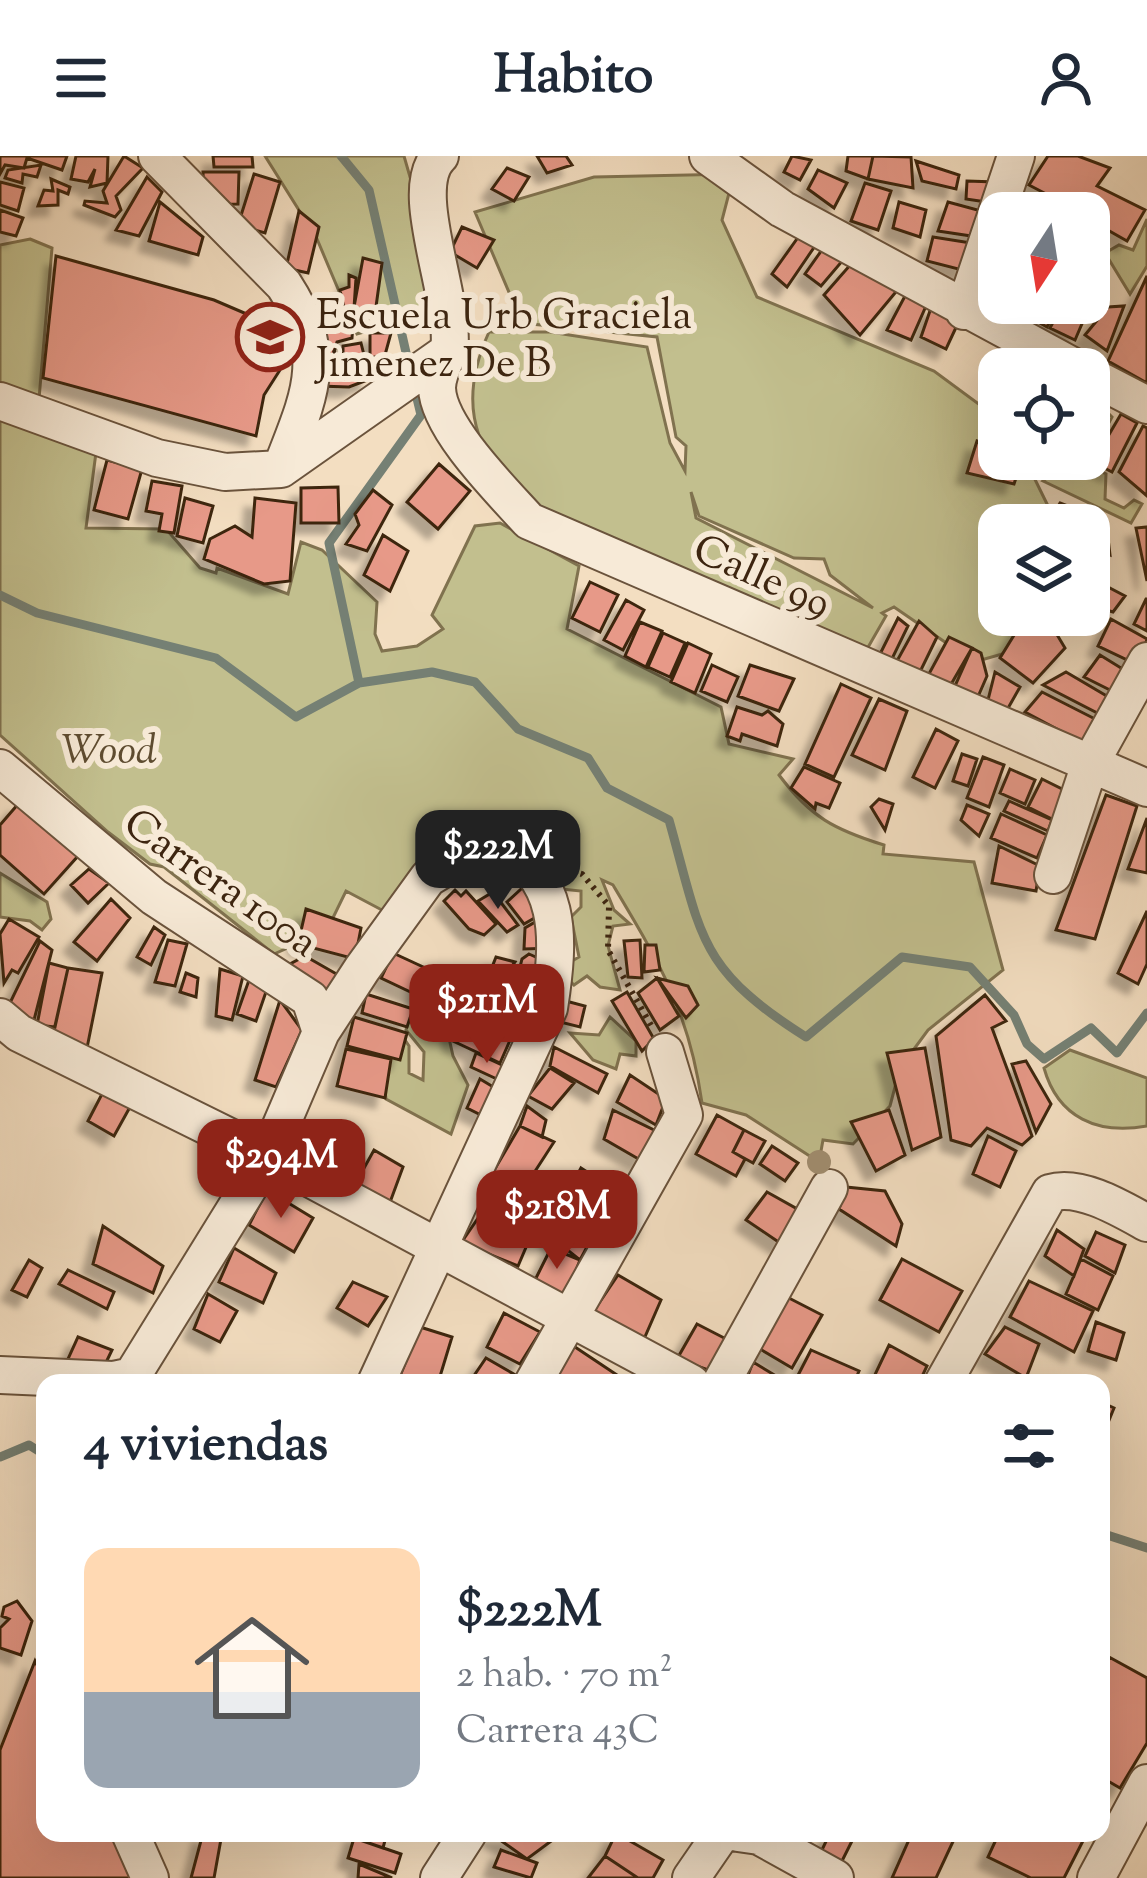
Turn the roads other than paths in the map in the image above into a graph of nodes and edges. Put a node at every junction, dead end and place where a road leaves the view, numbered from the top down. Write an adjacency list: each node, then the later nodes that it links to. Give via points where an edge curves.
1 (157, 156): 11 (street, via 297,306 315,366)
2 (440, 156): 7 (street, Calle 99, via 425,189 451,310)
3 (708, 156): 5 (street, via 782,209)
4 (1016, 156): 5 (street)
5 (964, 310): 6 (street)
6 (1037, 348)
7 (423, 370): 11 (street); 13 (street, Calle 99, via 438,378 439,400 479,465 529,521)
8 (1110, 386): 10 (street)
9 (0, 400): 11 (street, via 157,458 225,472)
10 (1147, 405)
11 (281, 469)
12 (1147, 661): 13 (street)
13 (1090, 764): 15 (street, Calle 99); 16 (street)
14 (0, 768): 17 (street, Carrera 100a, via 154,897 310,999)
15 (1147, 788)
16 (1053, 875)
17 (321, 1032): 20 (street); 23 (street, via 428,878 506,847 550,903 550,1007)
18 (6, 1038): 20 (street)
19 (665, 1052): 24 (street, via 684,1115)
20 (268, 1156): 23 (street); 25 (street)
21 (829, 1188): 29 (street)
22 (1147, 1223): 30 (street, via 1113,1204 1050,1193)
23 (437, 1250): 24 (street); 26 (street)
24 (569, 1319): 27 (street); 28 (street)
25 (133, 1374)
26 (380, 1374)
27 (538, 1374)
28 (674, 1374)
29 (726, 1374)
30 (948, 1374)
31 (0, 1375): 32 (street)
32 (36, 1377)
33 (1147, 1783): 42 (street)
34 (134, 1842): 38 (street)
35 (462, 1842): 39 (street)
36 (714, 1842): 40 (street)
37 (770, 1842): 41 (street)
38 (150, 1878)
39 (439, 1878)
40 (691, 1878)
41 (836, 1878)
42 (1096, 1878)

